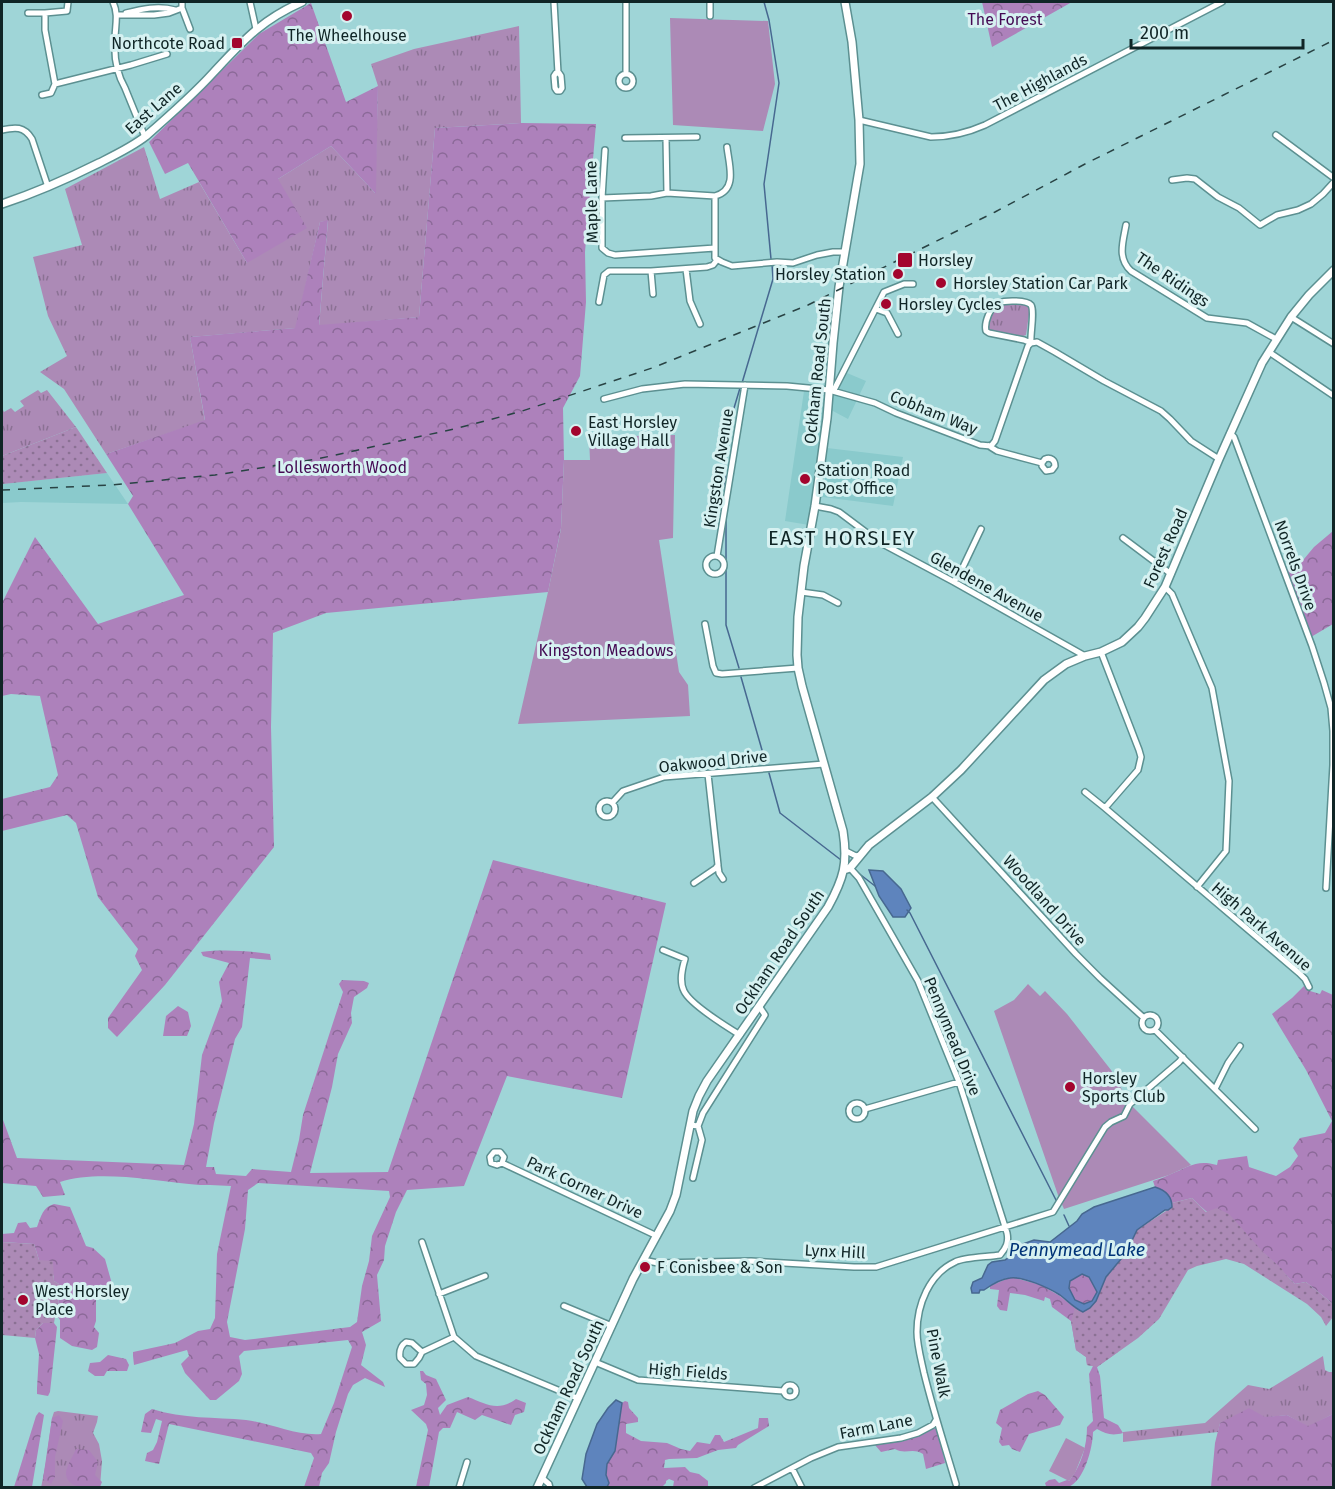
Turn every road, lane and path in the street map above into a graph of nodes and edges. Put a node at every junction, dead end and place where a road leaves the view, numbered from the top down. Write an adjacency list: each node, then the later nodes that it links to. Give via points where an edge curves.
1 (68, 2): 13 (street, via 67,11)
2 (112, 2): 14 (street)
3 (182, 2): 11 (street)
4 (250, 2): 17 (street)
5 (302, 2): 17 (main road, East Lane)
6 (554, 2): 20 (street)
7 (626, 2): 21 (street)
8 (710, 2): 15 (street)
9 (845, 2): 24 (main road, Ockham Road South)
10 (1222, 2): 24 (street, The Highlands, via 963,134 931,137)
11 (182, 9): 14 (street, via 154,15); 16 (street)
12 (27, 13): 13 (street)
13 (45, 14): 22 (street)
14 (117, 15): 19 (street)
15 (710, 16)
16 (190, 28)
17 (256, 29): 27 (main road, East Lane)
18 (167, 54): 19 (street)
19 (117, 68): 22 (street); 27 (street)
20 (558, 73)
21 (626, 74)
22 (55, 84): 23 (street, via 51,93)
23 (42, 95)
24 (859, 120): 42 (main road, Ockham Road South, via 860,164)
25 (2, 130): 35 (street, via 17,127 28,133)
26 (1276, 135): 34 (street)
27 (145, 137): 35 (main road, East Lane)
28 (697, 137): 30 (street)
29 (625, 138): 30 (street)
30 (666, 138): 36 (street)
31 (727, 147): 37 (street, via 731,178 728,189)
32 (604, 150): 38 (street, Maple Lane)
33 (1172, 180): 34 (street, via 1195,179 1260,225 1311,204)
34 (1334, 180)
35 (48, 187): 39 (main road, East Lane)
36 (667, 193): 37 (street); 38 (street)
37 (715, 196): 41 (street)
38 (602, 198): 41 (street, Maple Lane, via 603,248 608,253)
39 (2, 204)
40 (1126, 225): 54 (street, The Ridings, via 1122,255 1131,271 1207,318 1247,323)
41 (715, 248): 43 (street)
42 (845, 252): 43 (street, via 793,263 732,266); 58 (main road, Ockham Road South)
43 (717, 260): 44 (street, via 713,265)
44 (686, 269): 46 (street); 52 (street, via 690,301)
45 (1334, 270): 51 (main road, Forest Road)
46 (651, 271): 48 (street); 49 (street, via 606,272)
47 (913, 284): 50 (street, via 884,292)
48 (653, 294)
49 (599, 302)
50 (876, 309): 53 (street, via 887,314); 59 (street)
51 (1291, 317): 54 (main road, Forest Road); 56 (street)
52 (700, 324)
53 (898, 334)
54 (1276, 339): 57 (main road, Forest Road)
55 (1031, 343): 55 (street, Cobham Way, via 1029,304 1003,302 994,306 985,324 986,331); 65 (street, Cobham Way, via 995,441); 66 (street, Cobham Way, via 1040,343 1161,411 1191,441)
56 (1334, 345)
57 (1269, 351): 62 (street); 64 (main road, Forest Road)
58 (830, 376): 59 (street); 61 (main road, Ockham Road South)
59 (841, 378): 61 (street)
60 (745, 385): 61 (street, Kingston Avenue); 63 (street, Kingston Avenue, via 685,384); 71 (street, Kingston Avenue)
61 (831, 390): 65 (street, Cobham Way); 68 (main road, Ockham Road South)
62 (1334, 396)
63 (604, 399)
64 (1230, 433): 66 (main road, Forest Road); 94 (street, Norrels Drive, via 1312,646 1331,708 1333,765)
65 (989, 446): 67 (street)
66 (1219, 459): 72 (main road, Forest Road)
67 (1042, 463)
68 (815, 506): 73 (street, Glendene Avenue, via 839,512 879,542); 75 (main road, Ockham Road South)
69 (981, 529): 73 (street)
70 (1123, 538): 72 (street)
71 (717, 556)
72 (1171, 573): 74 (main road, Forest Road)
73 (954, 582): 79 (street, Glendene Avenue)
74 (1166, 587): 78 (main road, Forest Road, via 1138,627 1122,642); 93 (street, High Park Avenue, via 1208,677 1229,781 1226,851)
75 (801, 592): 76 (street, via 824,595); 80 (main road, Ockham Road South)
76 (838, 603)
77 (705, 624): 80 (street, via 716,673)
78 (1101, 652): 79 (main road, Forest Road); 86 (street, via 1141,757 1138,770)
79 (1085, 656): 84 (main road, Forest Road, via 1049,676)
80 (798, 668): 81 (main road, Ockham Road South)
81 (824, 764): 82 (street, Oakwood Drive); 87 (main road, Ockham Road South)
82 (708, 774): 85 (street, Oakwood Drive, via 664,777 623,791); 89 (street)
83 (1085, 792): 86 (street, High Park Avenue)
84 (932, 796): 88 (main road, Forest Road); 98 (street, Woodland Drive, via 1068,946)
85 (612, 803)
86 (1105, 808): 93 (street, High Park Avenue)
87 (846, 851): 88 (street); 90 (main road, Ockham Road South)
88 (860, 855): 90 (main road, Forest Road)
89 (718, 865): 91 (street); 92 (street)
90 (847, 869): 97 (main road, Ockham Road South, via 828,907); 103 (street, Pennymead Drive, via 859,878 918,981)
91 (723, 879)
92 (694, 883)
93 (1197, 886): 96 (street, High Park Avenue, via 1299,973)
94 (1326, 888)
95 (663, 950): 100 (street, via 685,959 681,970 684,991)
96 (1309, 987)
97 (759, 1006): 100 (main road, Ockham Road South); 107 (street, via 765,1015)
98 (1144, 1017): 99 (street, Woodland Drive, via 1144,1029); 99 (street, Woodland Drive, via 1156,1018)
99 (1155, 1030): 102 (street, Woodland Drive)
100 (740, 1035): 106 (main road, Ockham Road South, via 707,1081)
101 (1240, 1046): 104 (street)
102 (1183, 1057): 104 (street, Woodland Drive); 111 (street, Lynx Hill, via 1130,1104 1124,1116 1105,1127 1053,1212)
103 (959, 1082): 105 (street); 111 (street, Pennymead Drive)
104 (1215, 1089): 108 (street, Woodland Drive)
105 (865, 1109)
106 (690, 1125): 107 (street); 112 (main road, Ockham Road South, via 676,1195)
107 (698, 1126): 110 (street, via 702,1140)
108 (1255, 1129)
109 (502, 1163): 112 (street, Park Corner Drive)
110 (693, 1178)
111 (1006, 1227): 114 (street, Lynx Hill, via 876,1267); 124 (street, Pine Walk, via 1007,1245 1000,1255 957,1261 938,1274 926,1292 918,1321 918,1346)
112 (657, 1236): 114 (main road, Ockham Road South)
113 (422, 1242): 116 (street)
114 (643, 1260): 118 (main road, Ockham Road South)
115 (485, 1276): 116 (street)
116 (440, 1294): 119 (street)
117 (564, 1306): 118 (street)
118 (612, 1326): 121 (main road, Ockham Road South)
119 (454, 1337): 120 (street); 123 (street, via 476,1356)
120 (422, 1352): 120 (street, via 414,1364 406,1364 399,1350 406,1342)
121 (596, 1362): 122 (street, High Fields, via 638,1380); 123 (main road, Ockham Road South)
122 (783, 1391)
123 (577, 1398): 127 (main road, Ockham Road South)
124 (936, 1420): 126 (street, Farm Lane, via 918,1433 838,1446); 128 (street, Pine Walk)
125 (467, 1462): 129 (street)
126 (792, 1468): 132 (street, Farm Lane); 133 (street)
127 (542, 1478): 130 (main road, Ockham Road South); 131 (street)
128 (956, 1484)
129 (459, 1488)
130 (537, 1488)
131 (550, 1488)
132 (754, 1488)
133 (802, 1488)

